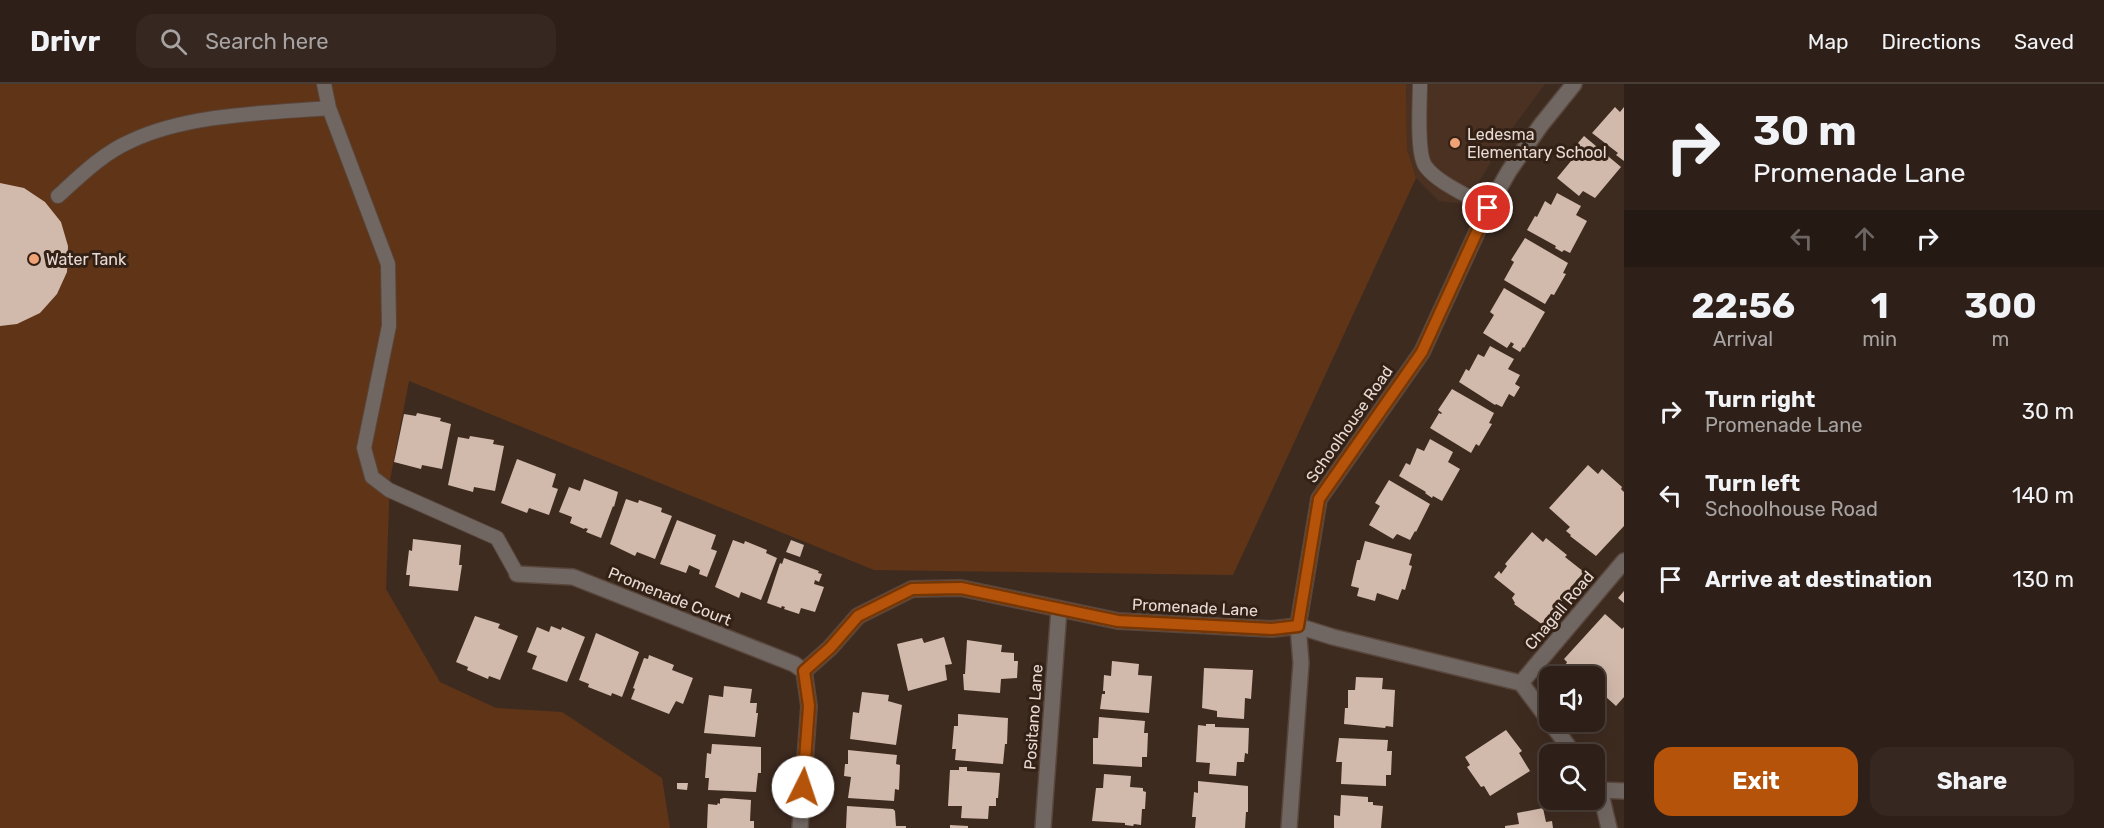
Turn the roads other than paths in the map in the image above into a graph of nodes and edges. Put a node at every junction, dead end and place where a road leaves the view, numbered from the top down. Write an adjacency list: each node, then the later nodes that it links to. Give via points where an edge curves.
1 (324, 84): 4 (lane)
2 (1420, 84): 6 (lane, via 1420,145 1424,165 1439,179)
3 (1574, 84): 6 (street, Schoolhouse Road, via 1540,125)
4 (329, 108): 5 (lane, via 183,123 130,141 89,167); 8 (lane, via 388,264 389,326 364,448 372,477 389,490 497,538)
5 (58, 195)
6 (1488, 208): 10 (street, Schoolhouse Road, via 1422,352 1319,499)
7 (1624, 561): 12 (street, Chagall Road)
8 (518, 574): 11 (street, Promenade Court, via 573,577)
9 (1059, 609): 10 (street, Promenade Lane, via 1118,621 1272,629); 11 (street, Promenade Lane, via 961,588 912,589 858,616); 18 (street, Positano Lane)
10 (1298, 626): 12 (street, Promenade Lane); 19 (street, Schoolhouse Road, via 1301,663)
11 (804, 671): 17 (street, via 809,706)
12 (1521, 683): 13 (street)
13 (1567, 744)
14 (1605, 787): 15 (street)
15 (1624, 791)
16 (1604, 810): 20 (street)
17 (800, 828)
18 (1043, 828)
19 (1289, 828)
20 (1609, 828)

